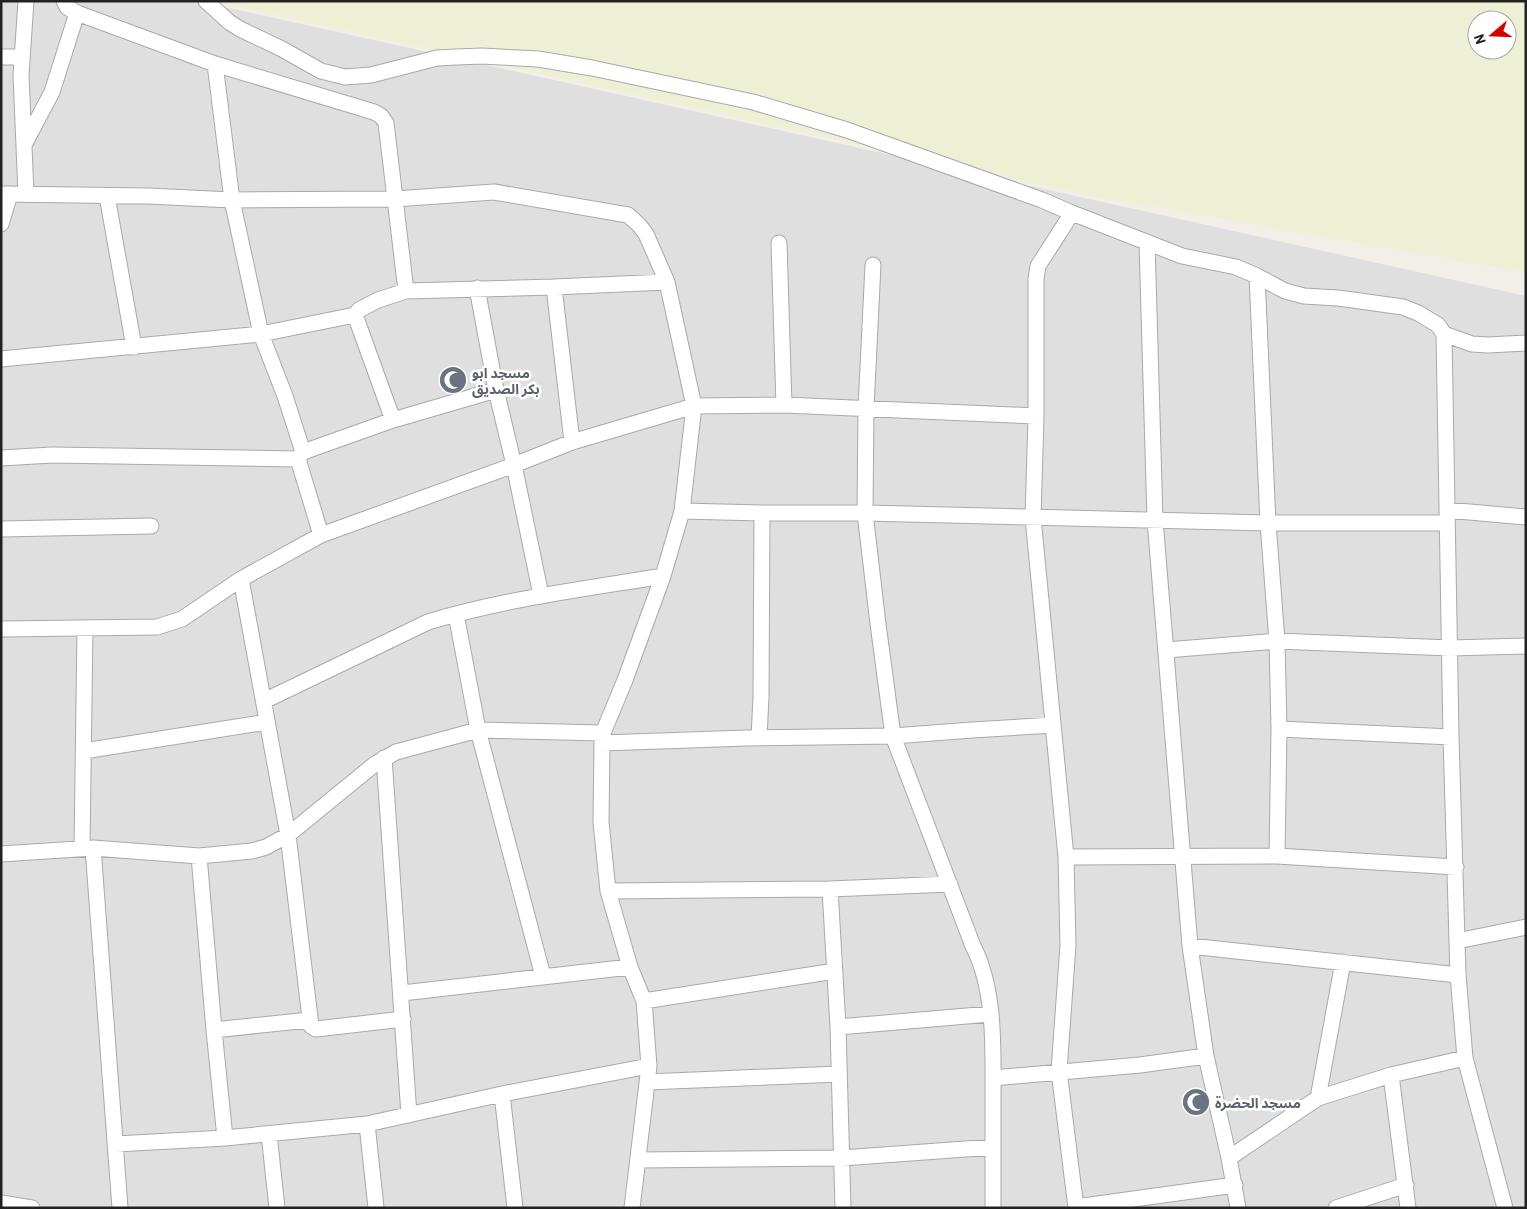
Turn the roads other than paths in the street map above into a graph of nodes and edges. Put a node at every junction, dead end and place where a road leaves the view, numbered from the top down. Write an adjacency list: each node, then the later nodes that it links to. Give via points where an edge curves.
1 (26, 1): 6 (street)
2 (64, 1): 4 (street)
3 (206, 1): 14 (street, via 229,22 321,71 345,77 371,75 437,58 482,56 538,59 592,68 753,102 828,124)
4 (77, 13): 7 (street); 8 (street, via 52,92)
5 (1, 57): 6 (street)
6 (22, 57): 8 (street)
7 (215, 64): 12 (street, via 381,116 386,123); 13 (street)
8 (25, 144): 10 (street)
9 (6, 194): 10 (street); 15 (street)
10 (26, 194): 11 (street)
11 (107, 196): 13 (street); 28 (street)
12 (395, 199): 13 (street); 20 (street, via 494,192 628,215 646,234); 23 (street)
13 (232, 200): 25 (street)
14 (1072, 213): 16 (street); 34 (street, via 1038,266)
15 (1, 224)
16 (1147, 242): 19 (street, via 1182,256 1236,267); 46 (street)
17 (779, 243): 31 (street)
18 (873, 265): 33 (street)
19 (1257, 276): 26 (street, via 1304,296 1403,307 1438,325); 47 (street)
20 (666, 282): 21 (street); 32 (street)
21 (554, 287): 22 (street); 36 (street)
22 (478, 288): 23 (street); 30 (street)
23 (406, 291): 24 (street, via 378,300)
24 (355, 315): 25 (street); 35 (street)
25 (262, 334): 28 (street); 37 (street, via 285,396)
26 (1444, 334): 27 (street, via 1472,344); 44 (street)
27 (1526, 343)
28 (134, 347): 29 (street)
29 (1, 359)
30 (496, 390): 35 (street); 39 (street)
31 (784, 405): 32 (street); 33 (street)
32 (694, 406): 36 (street); 40 (street)
33 (866, 408): 34 (street); 42 (street)
34 (1036, 416): 45 (street)
35 (393, 420): 37 (street)
36 (572, 442): 39 (street)
37 (301, 455): 38 (street); 50 (street)
38 (1, 458)
39 (514, 466): 50 (street); 53 (street)
40 (682, 511): 41 (street); 51 (street)
41 (762, 513): 42 (street); 68 (street)
42 (865, 513): 45 (street); 66 (street)
43 (1526, 516): 44 (street)
44 (1447, 517): 47 (street); 59 (street)
45 (1033, 518): 46 (street); 63 (street)
46 (1155, 520): 47 (street); 60 (street)
47 (1268, 523): 57 (street)
48 (151, 526): 49 (street)
49 (1, 529)
50 (321, 535): 52 (street)
51 (663, 576): 53 (street); 67 (street)
52 (241, 578): 56 (street, via 182,619 169,624); 61 (street)
53 (540, 596): 54 (street)
54 (456, 614): 61 (street, via 428,622); 65 (street)
55 (1, 628): 56 (street)
56 (85, 628): 70 (street)
57 (1277, 641): 59 (street); 60 (street); 64 (street)
58 (1526, 646): 59 (street)
59 (1450, 648): 69 (street)
60 (1166, 650): 78 (street)
61 (264, 701): 62 (street)
62 (267, 722): 70 (street); 72 (street)
63 (1053, 726): 66 (street); 77 (street)
64 (1279, 729): 69 (street); 76 (street)
65 (478, 730): 67 (street); 71 (street); 90 (street)
66 (894, 736): 68 (street); 80 (street)
67 (602, 738): 68 (street); 82 (street, via 601,822)
68 (759, 738)
69 (1451, 738): 79 (street)
70 (84, 750): 73 (street)
71 (384, 758): 72 (street); 91 (street)
72 (288, 834): 75 (street, via 252,851); 95 (street)
73 (87, 848): 74 (street); 75 (street); 112 (street)
74 (1, 854)
75 (199, 856): 97 (street)
76 (1277, 856): 78 (street); 79 (street)
77 (1066, 857): 78 (street); 101 (street, via 1068,945)
78 (1182, 857): 85 (street)
79 (1456, 867): 84 (street)
80 (950, 884): 81 (street); 93 (street, via 986,977)
81 (830, 889): 82 (street); 88 (street)
82 (608, 891): 87 (street)
83 (1526, 927): 84 (street)
84 (1457, 941): 89 (street)
85 (1190, 946): 86 (street); 98 (street)
86 (1343, 962): 89 (street); 107 (street)
87 (630, 967): 90 (street); 92 (street)
88 (835, 971): 92 (street); 96 (street)
89 (1458, 975): 99 (street)
90 (543, 976): 91 (street)
91 (402, 992): 94 (street)
92 (644, 1001): 100 (street)
93 (990, 1014): 96 (street); 104 (street)
94 (403, 1019): 95 (street, via 316,1029); 108 (street)
95 (309, 1020): 97 (street)
96 (838, 1027): 102 (street)
97 (214, 1030): 111 (street)
98 (1206, 1056): 101 (street); 115 (street)
99 (1464, 1058): 103 (street); 132 (street)
100 (649, 1066): 105 (street); 106 (street)
101 (1059, 1071): 104 (street); 128 (street)
102 (840, 1074): 105 (street); 114 (street)
103 (1390, 1075): 107 (street); 118 (street)
104 (993, 1078): 113 (street)
105 (646, 1082): 116 (street)
106 (502, 1094): 108 (street); 124 (street)
107 (1318, 1098): 115 (street)
108 (409, 1115): 109 (street)
109 (367, 1124): 110 (street); 123 (street)
110 (269, 1134): 111 (street); 122 (street)
111 (226, 1138): 112 (street)
112 (116, 1144): 121 (street)
113 (993, 1148): 114 (street); 127 (street)
114 (842, 1158): 116 (street); 126 (street)
115 (1229, 1158): 117 (street)
116 (638, 1160): 125 (street)
117 (1235, 1185): 128 (street); 129 (street)
118 (1406, 1185): 130 (street); 131 (street)
119 (1, 1204): 120 (street)
120 (32, 1208)
121 (120, 1208)
122 (277, 1208)
123 (376, 1208)
124 (515, 1208)
125 (632, 1208)
126 (843, 1208)
127 (993, 1208)
128 (1076, 1208)
129 (1238, 1208)
130 (1336, 1208)
131 (1408, 1208)
132 (1504, 1208)

